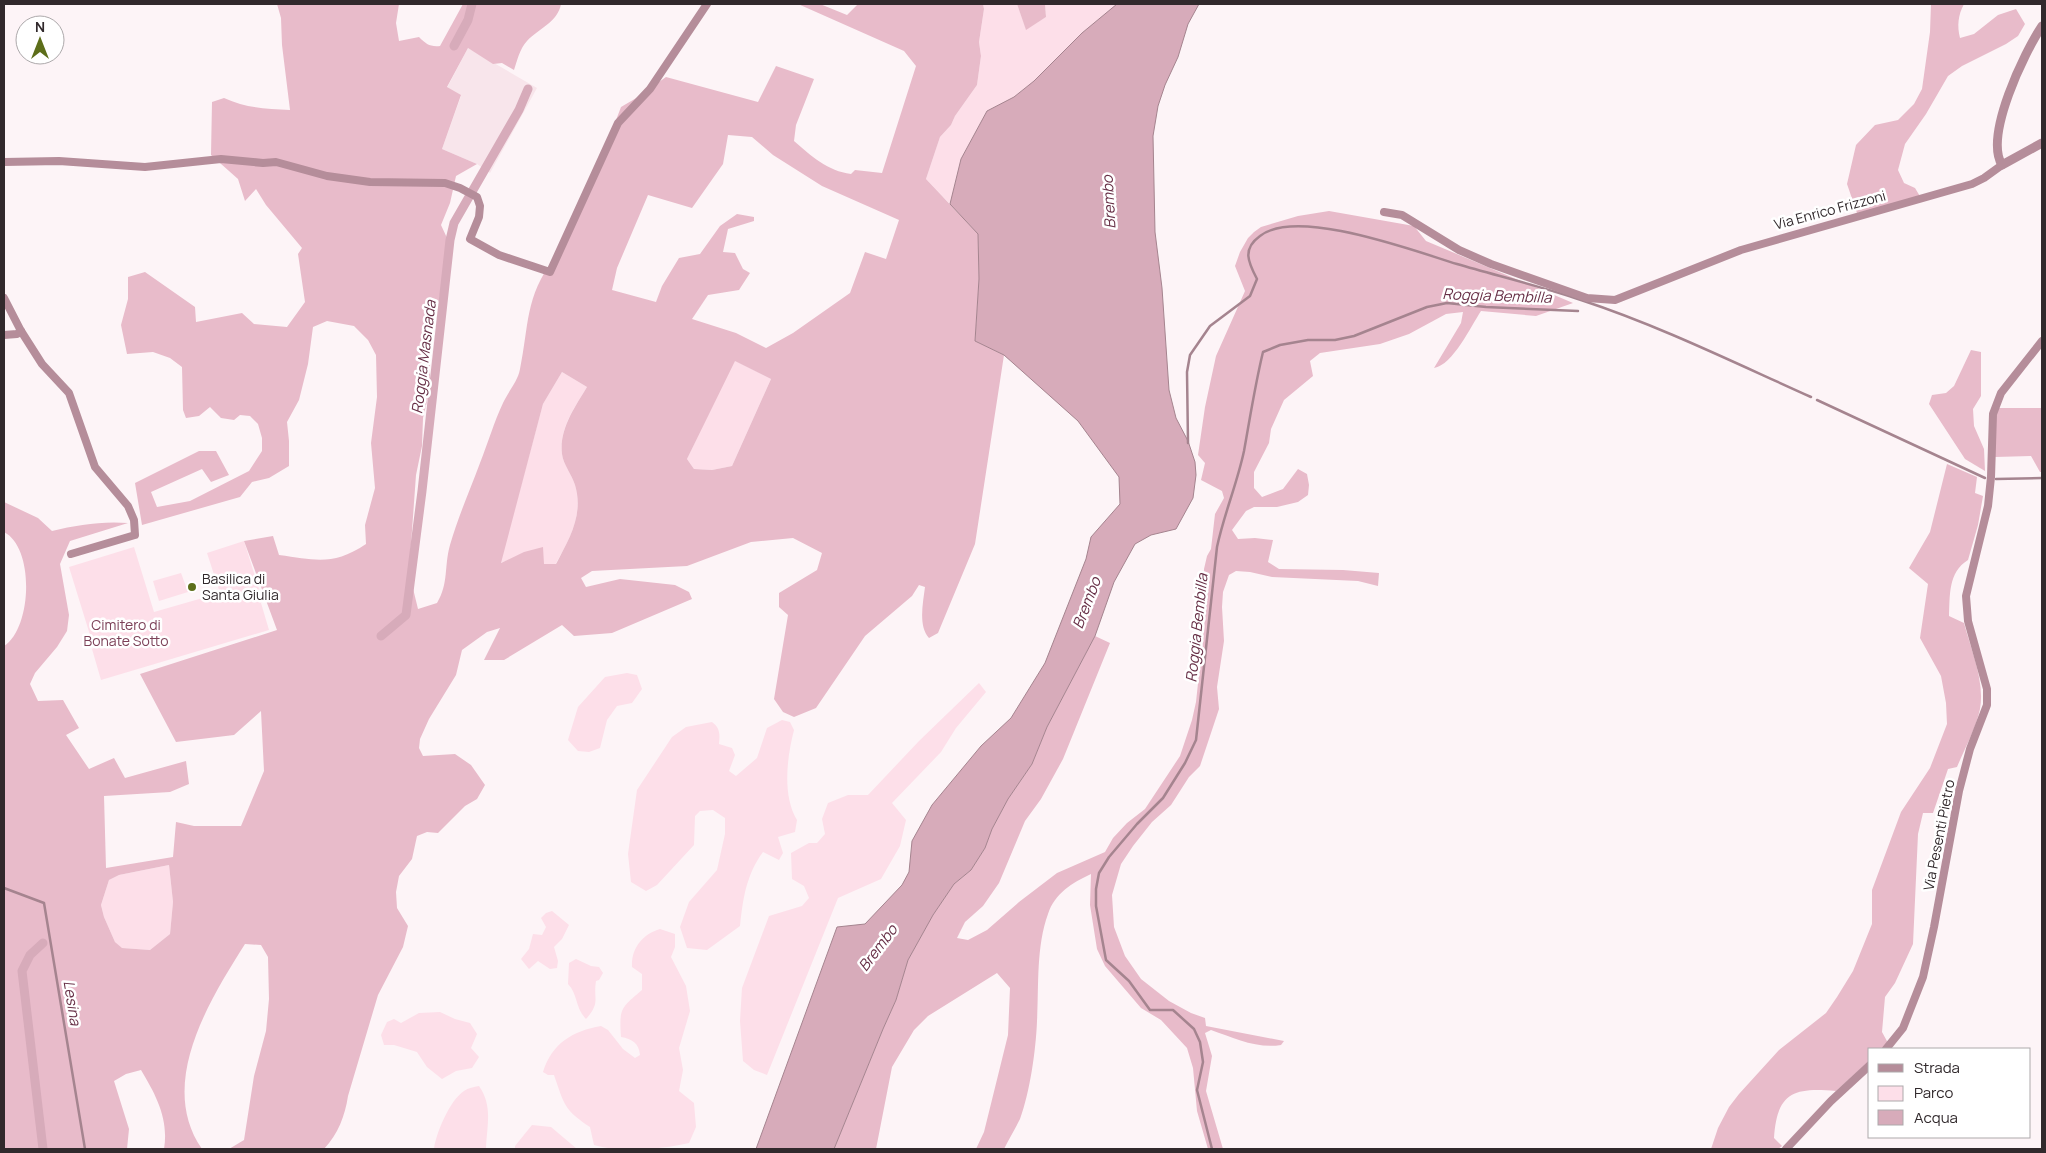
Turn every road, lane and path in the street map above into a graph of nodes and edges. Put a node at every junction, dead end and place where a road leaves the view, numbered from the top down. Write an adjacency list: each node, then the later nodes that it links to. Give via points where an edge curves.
1 (707, 4): 4 (street, via 650,89 618,124 550,272 499,255 470,239 479,216 477,197 445,183 361,181 327,176 276,162 221,159 146,167 59,161)
2 (2042, 26): 5 (street, via 2023,59 2004,111 1997,145)
3 (2042, 143): 5 (street, Via Enrico Frizzoni)
4 (4, 162)
5 (2002, 165): 6 (street, Via Enrico Frizzoni, via 1972,184 1741,250 1615,300 1587,298 1513,272 1459,250 1402,215)
6 (1384, 212)
7 (4, 298): 8 (street)
8 (21, 331): 9 (street); 11 (street, via 42,364 69,393 95,467 128,506 134,520 134,535)
9 (4, 335)
10 (2042, 341): 12 (street, Via Pesenti Pietro, via 2004,390 1993,410 1989,494 1967,588 1968,621 1986,683 1987,705 1970,749 1959,791 1923,977 1902,1028)
11 (71, 554)
12 (1887, 1048)
13 (1868, 1067): 14 (street)
14 (1786, 1149)

